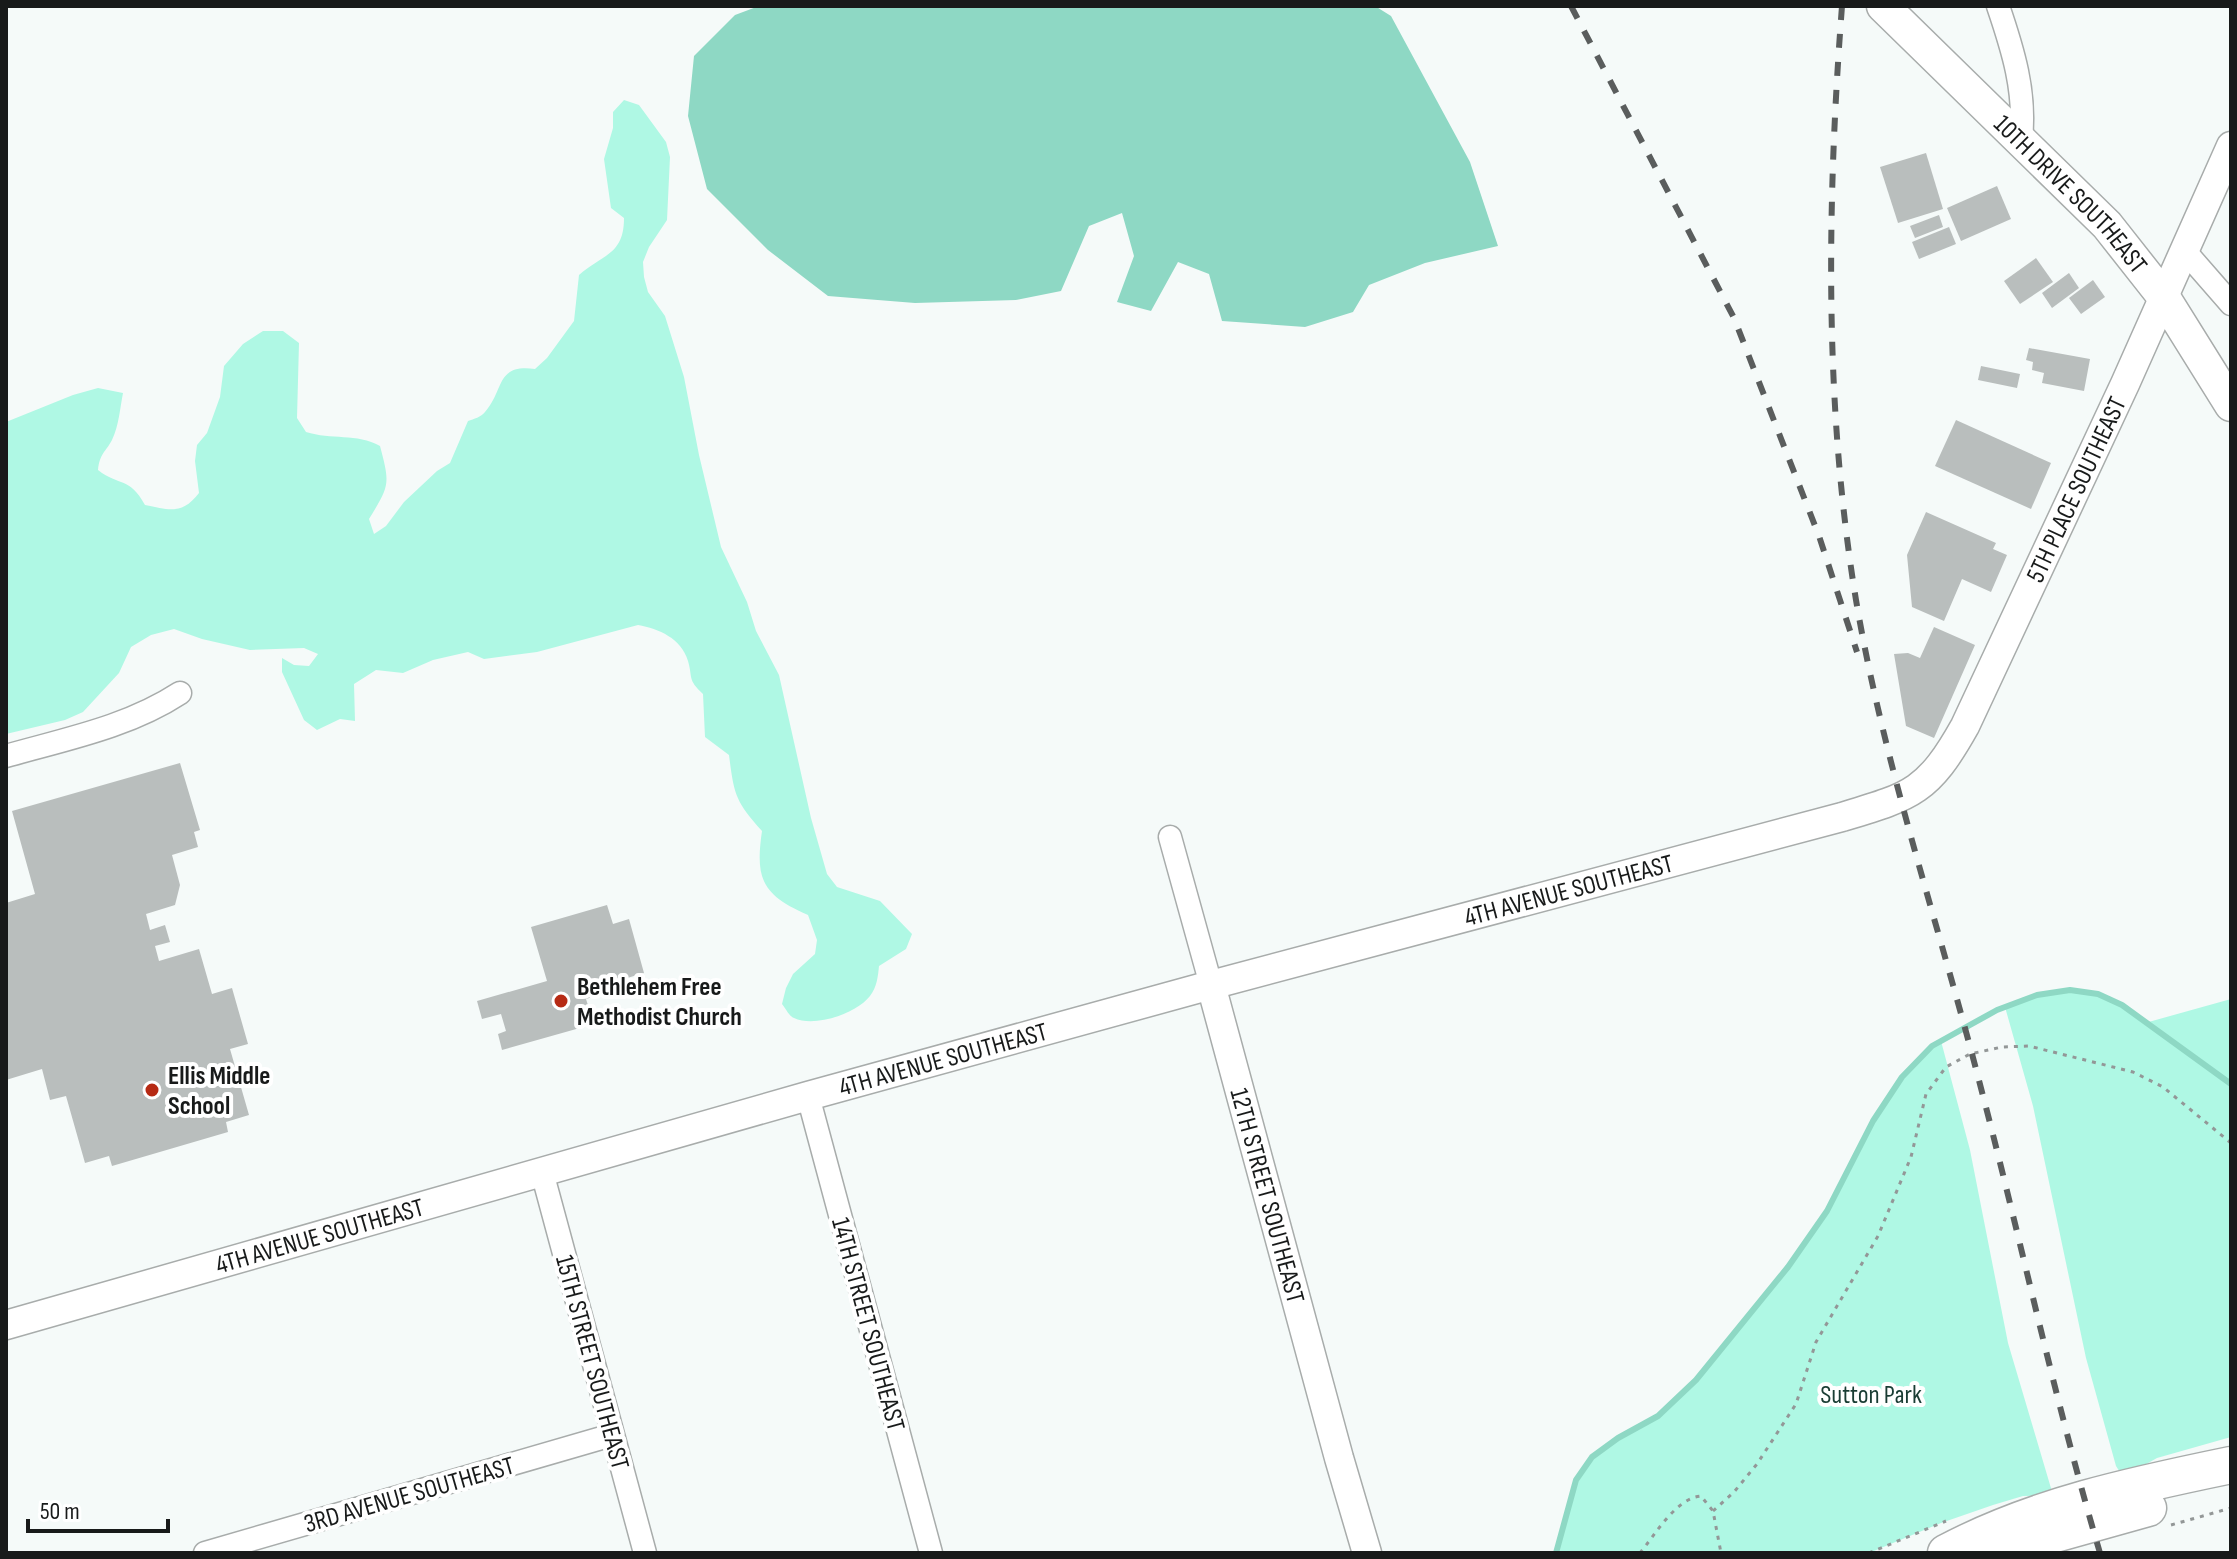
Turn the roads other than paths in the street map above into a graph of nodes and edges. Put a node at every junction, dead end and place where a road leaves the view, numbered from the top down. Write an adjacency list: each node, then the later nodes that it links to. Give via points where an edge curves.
1 (1883, 6): 3 (main road, 10TH DRIVE SOUTHEAST)
2 (1998, 6): 3 (street, via 2021,87)
3 (2021, 138): 6 (main road, 10TH DRIVE SOUTHEAST, via 2107,225)
4 (2231, 146): 5 (street, 5TH PLACE SOUTHEAST)
5 (2183, 249): 6 (street, 5TH PLACE SOUTHEAST); 7 (street)
6 (2163, 296): 8 (main road, 10TH DRIVE SOUTHEAST); 11 (street, 5TH PLACE SOUTHEAST, via 1965,726 1925,783)
7 (2231, 304)
8 (2231, 405)
9 (180, 693): 10 (street, via 112,726)
10 (6, 756)
11 (1885, 804): 13 (street, 4TH AVENUE SOUTHEAST)
12 (1170, 837): 13 (street, 12TH STREET SOUTHEAST)
13 (1211, 985): 14 (street, 4TH AVENUE SOUTHEAST); 23 (street, 12TH STREET SOUTHEAST)
14 (808, 1096): 15 (street, 4TH AVENUE SOUTHEAST); 22 (street, 14TH STREET SOUTHEAST)
15 (542, 1172): 16 (street, 4TH AVENUE SOUTHEAST); 17 (street, 15TH STREET SOUTHEAST)
16 (6, 1325)
17 (612, 1435): 20 (street, 3RD AVENUE SOUTHEAST); 21 (street, 15TH STREET SOUTHEAST)
18 (2231, 1465): 24 (main road, via 2042,1512)
19 (2231, 1481): 25 (main road)
20 (205, 1553)
21 (645, 1553)
22 (931, 1553)
23 (1367, 1553)
24 (1946, 1553)
25 (1987, 1553)

